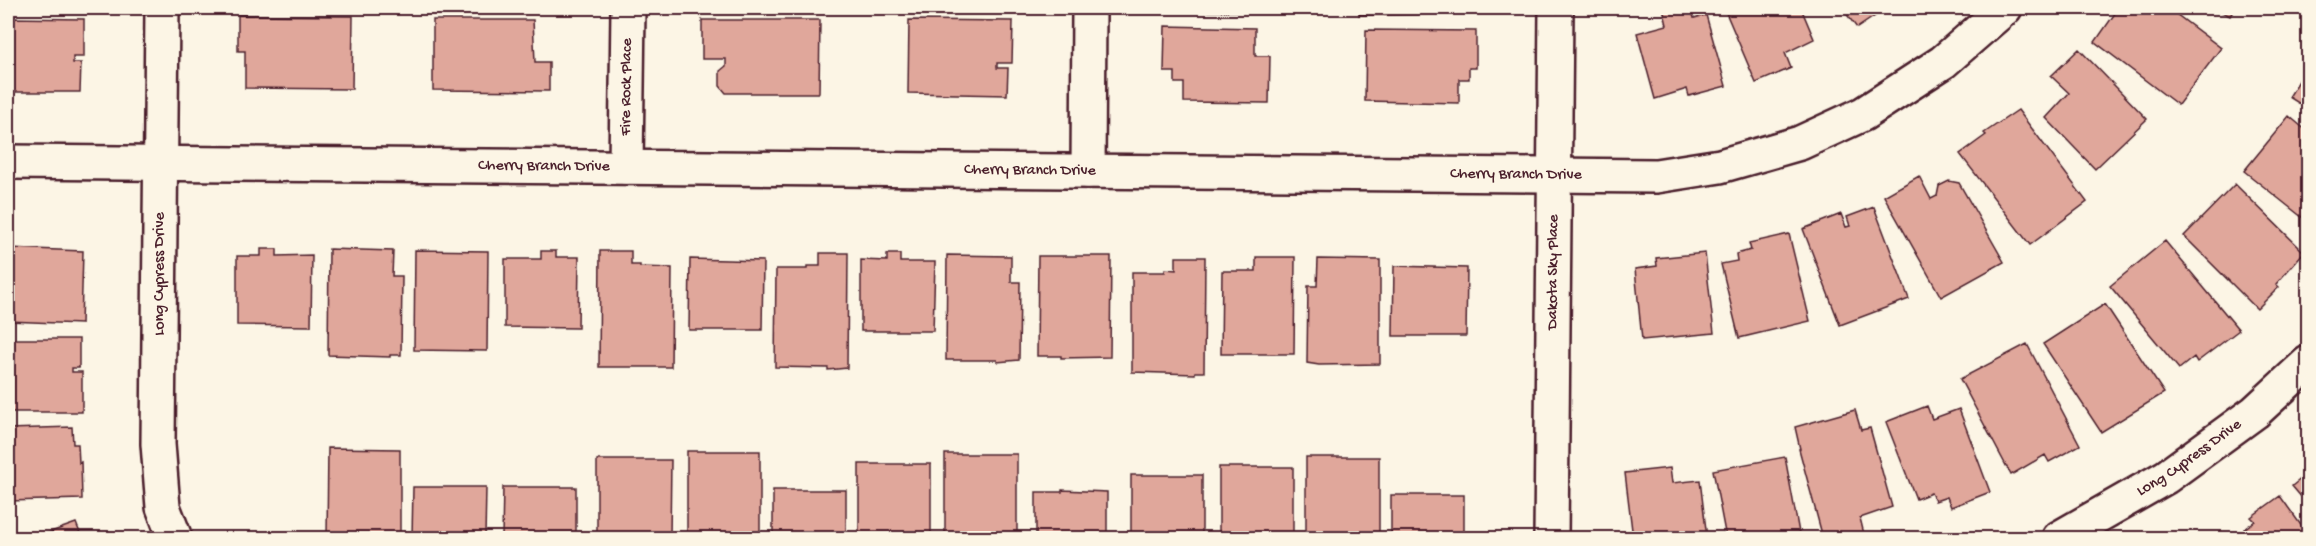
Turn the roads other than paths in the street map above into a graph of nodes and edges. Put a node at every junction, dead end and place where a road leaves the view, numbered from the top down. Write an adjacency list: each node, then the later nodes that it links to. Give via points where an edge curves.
1 (162, 8): 7 (street, Long Cypress Drive)
2 (628, 8): 8 (street, Fire Rock Place)
3 (1089, 8): 9 (street)
4 (1556, 8): 10 (street, Dakota Sky Place)
5 (2005, 8): 10 (street, Cherry Branch Drive, via 1933,69 1863,114 1800,142 1720,166 1656,176)
6 (8, 162): 7 (street, Cherry Branch Drive)
7 (161, 164): 8 (street, Cherry Branch Drive); 12 (street, Long Cypress Drive, via 158,444 163,507)
8 (626, 167): 9 (street, Cherry Branch Drive)
9 (1088, 171): 10 (street, Cherry Branch Drive)
10 (1554, 174): 13 (street, Dakota Sky Place)
11 (2308, 363): 14 (street, Long Cypress Drive, via 2255,412 2166,477)
12 (175, 538)
13 (1551, 538)
14 (2059, 538)

